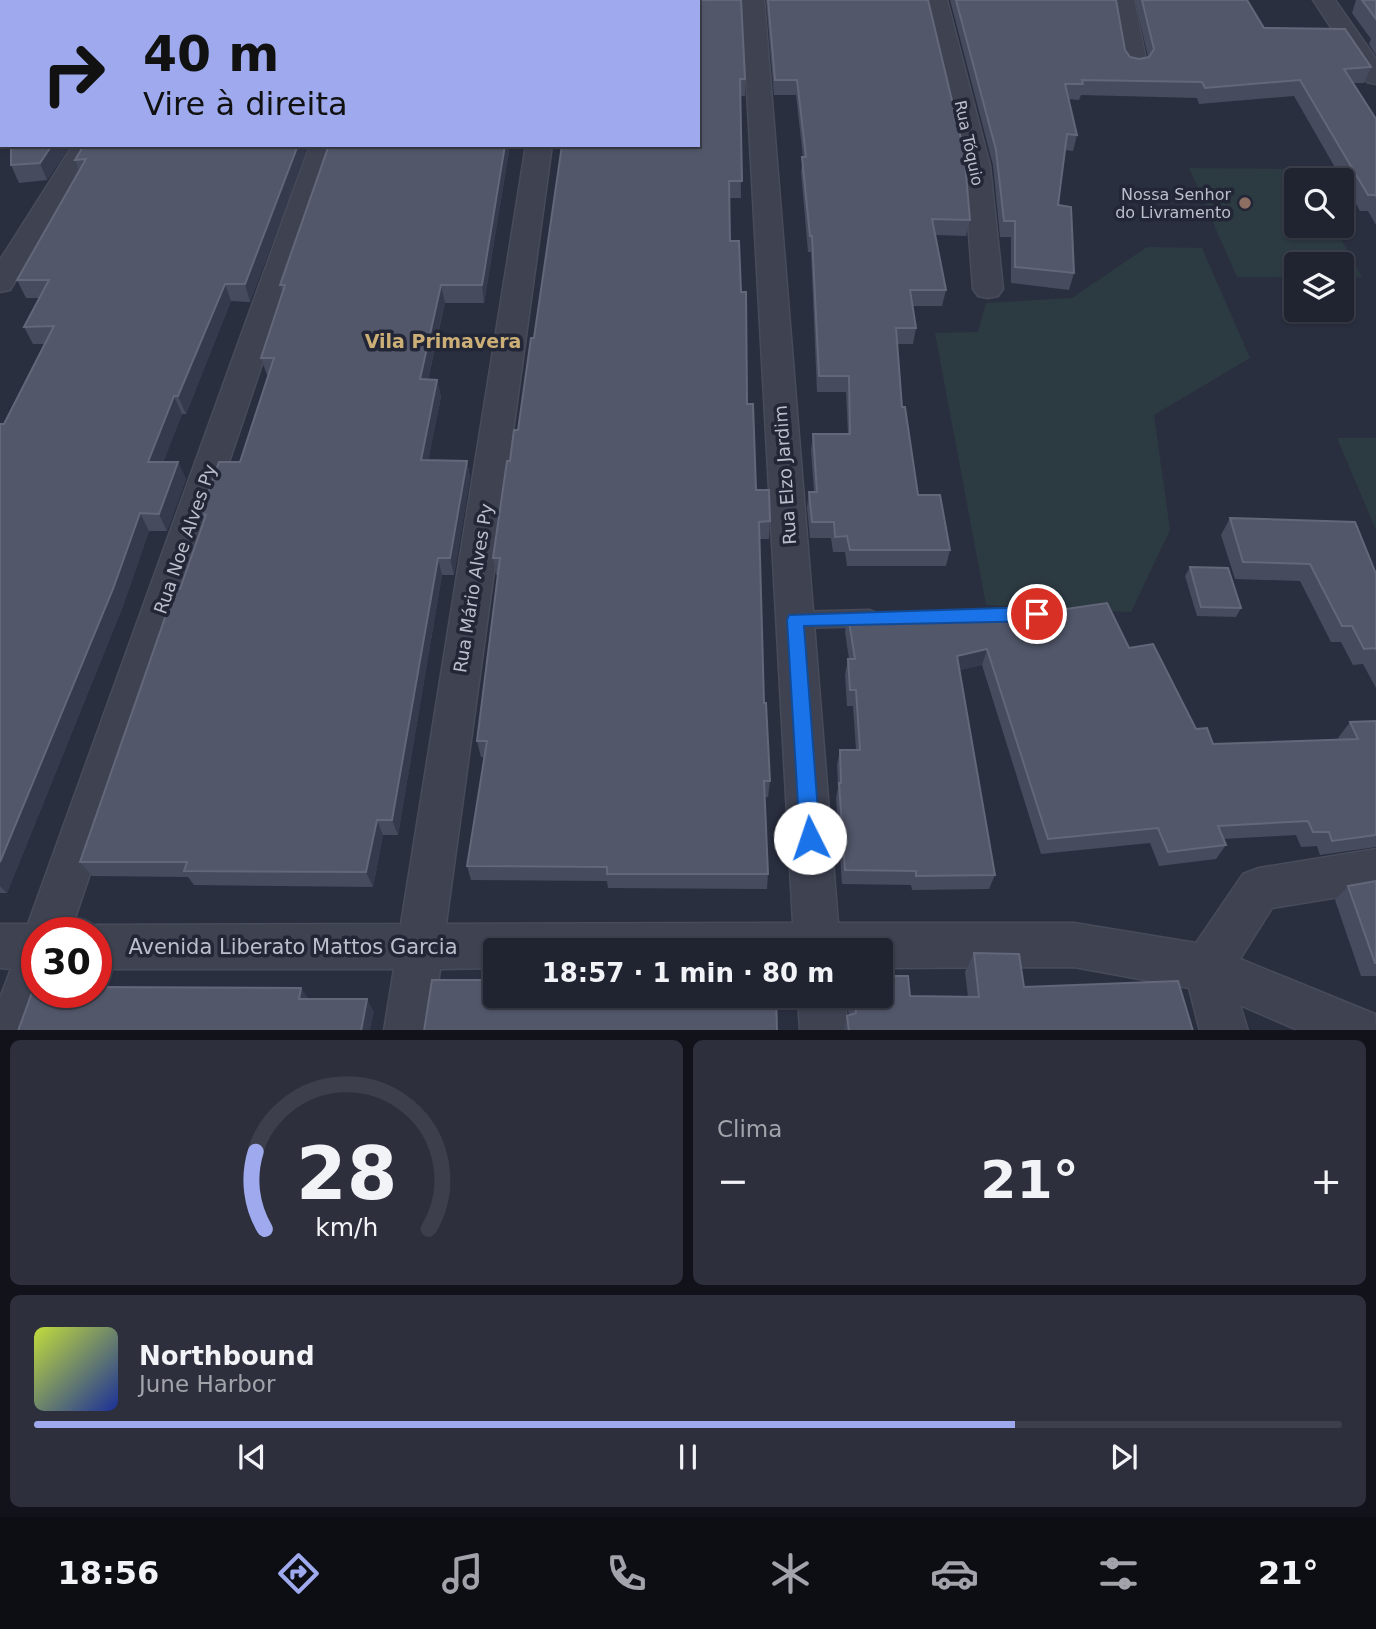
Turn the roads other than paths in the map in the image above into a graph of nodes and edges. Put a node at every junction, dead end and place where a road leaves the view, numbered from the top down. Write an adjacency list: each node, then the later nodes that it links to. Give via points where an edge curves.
1 (753, 0): 13 (street, Rua Elzo Jardim)
2 (936, 0): 11 (street, Rua Tóquio, via 977,166)
3 (1123, 0): 5 (street)
4 (1324, 0): 6 (street)
5 (1135, 65)
6 (1376, 78)
7 (85, 147): 10 (street)
8 (322, 147): 15 (street, Rua Noe Alves Py)
9 (539, 147): 20 (street, Rua Mário Alves Py)
10 (0, 283)
11 (988, 289)
12 (889, 618): 13 (lane)
13 (795, 620): 16 (street, Rua Elzo Jardim)
14 (1376, 870): 23 (street, via 1259,889)
15 (53, 917)
16 (816, 938)
17 (0, 947): 18 (street)
18 (21, 947)
19 (112, 947): 20 (street, Avenida Liberato Mattos Garcia)
20 (419, 947): 21 (street, Avenida Liberato Mattos Garcia); 27 (street, Rua Mário Alves Py)
21 (483, 947)
22 (893, 948): 23 (street, Avenida Liberato Mattos Garcia, via 1074,945)
23 (1207, 968): 29 (street); 30 (street, Avenida Liberato Mattos Garcia)
24 (21, 1004): 26 (street)
25 (822, 1008): 28 (street)
26 (11, 1030)
27 (408, 1030)
28 (824, 1030)
29 (1224, 1030)
30 (1356, 1030)

